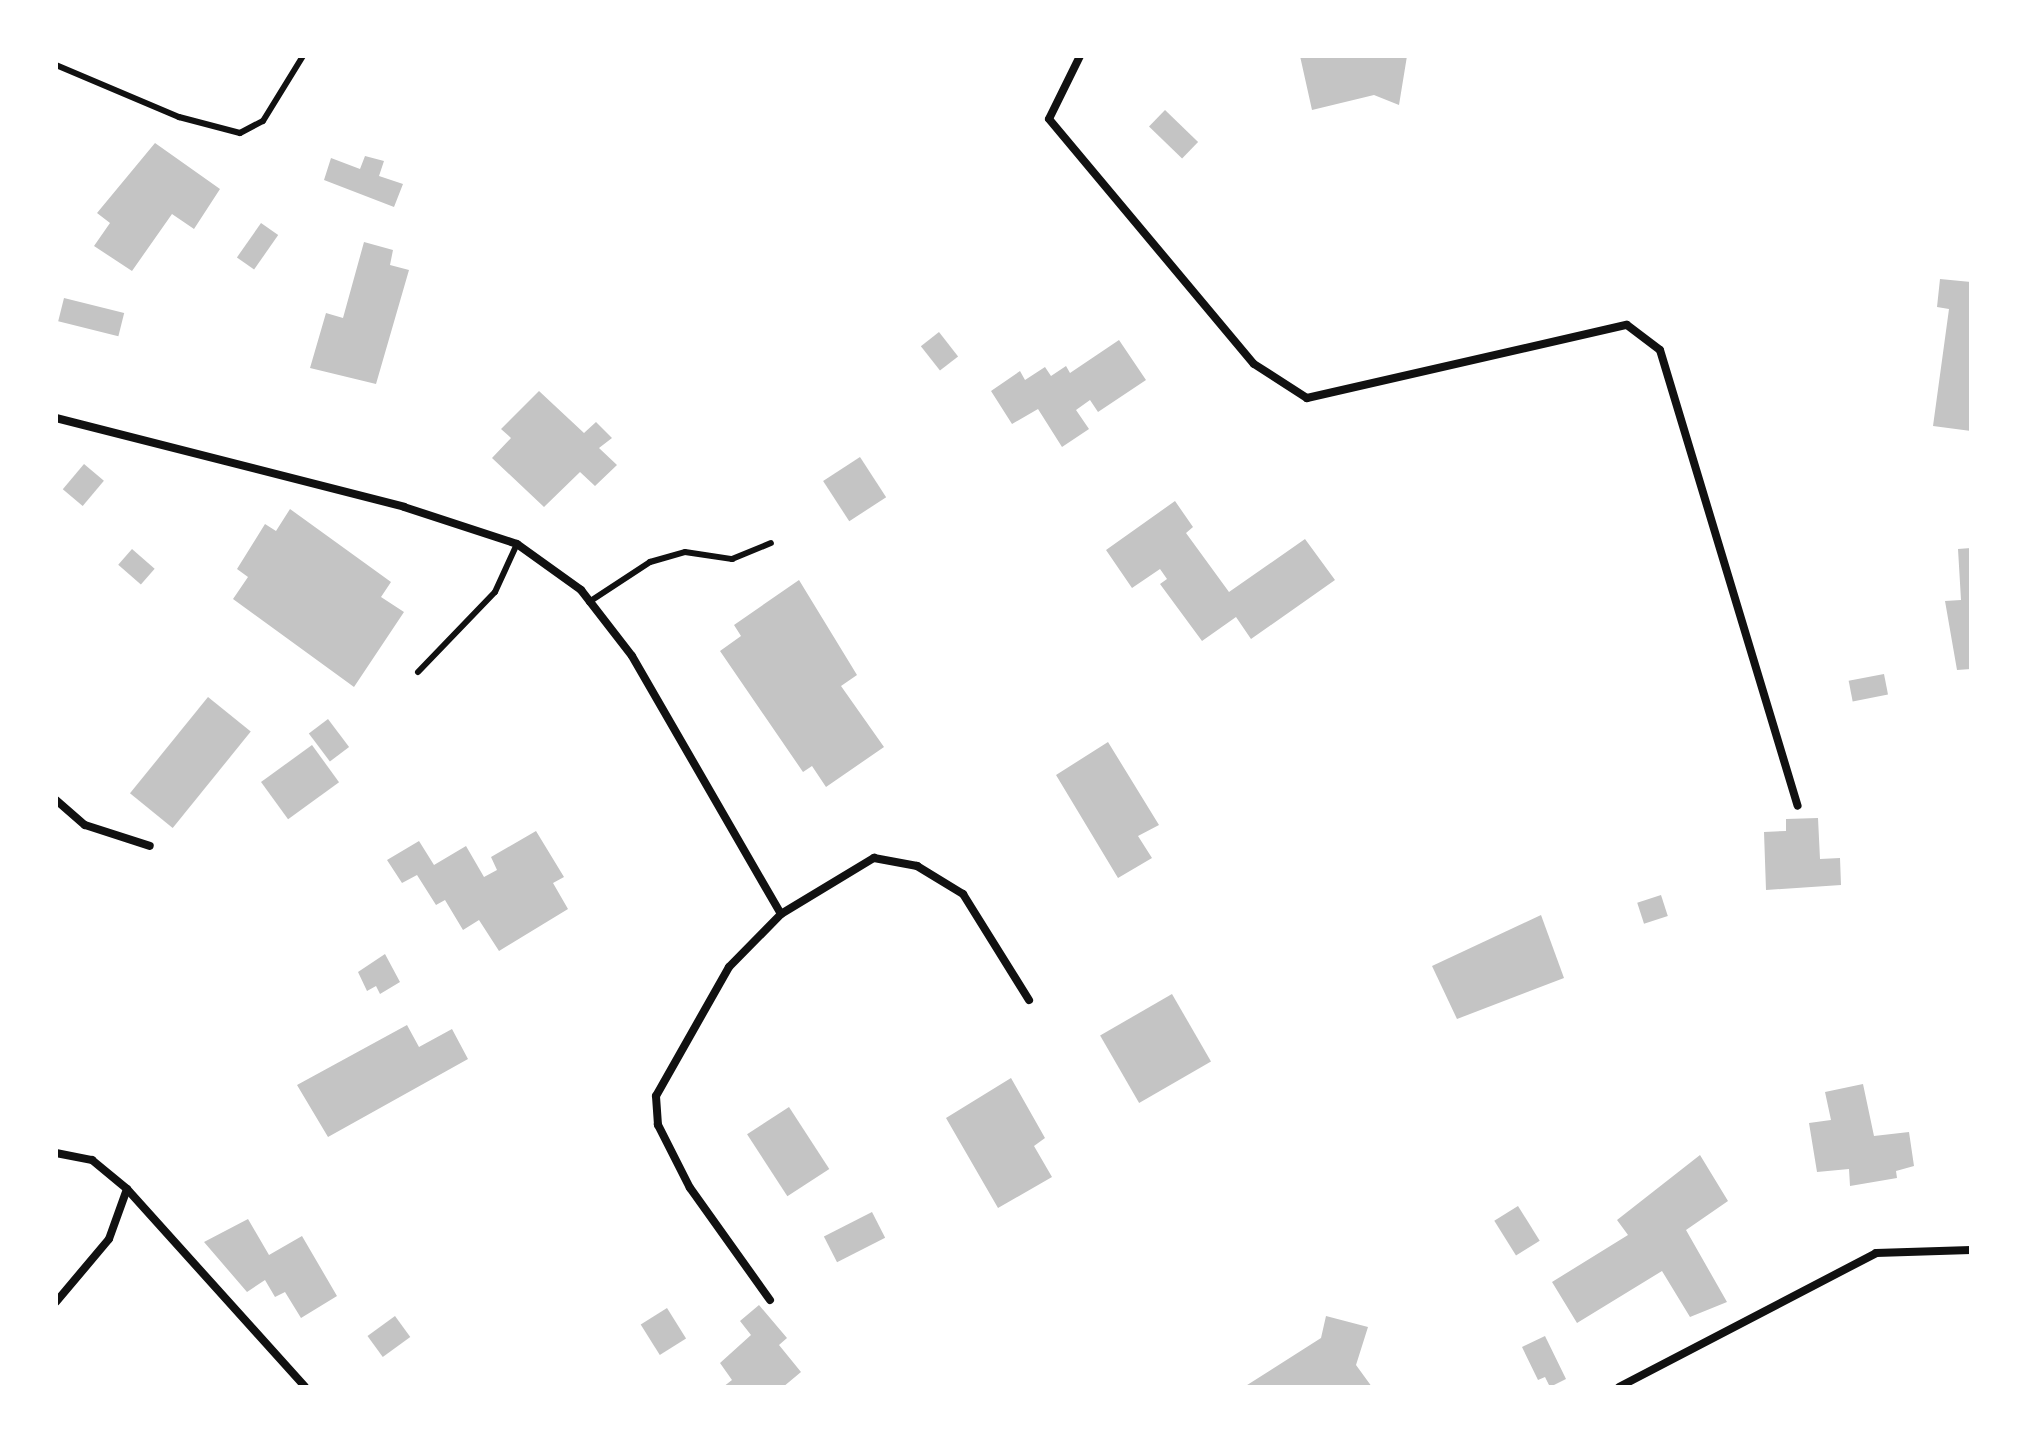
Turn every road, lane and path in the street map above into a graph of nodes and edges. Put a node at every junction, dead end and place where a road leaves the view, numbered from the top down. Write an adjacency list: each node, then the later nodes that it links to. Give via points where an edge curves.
1 (303, 56): 3 (lane, via 263,121 240,133 179,117)
2 (1080, 56): 10 (street, via 1049,119 1254,364 1307,398 1627,325 1660,350)
3 (56, 65)
4 (56, 418): 6 (street, via 404,507)
5 (771, 543): 7 (lane, via 732,559 685,552 650,562)
6 (517, 544): 7 (street); 8 (lane, via 495,592)
7 (589, 602): 12 (street, via 632,656)
8 (418, 672)
9 (56, 800): 11 (street, via 85,825)
10 (1798, 806)
11 (150, 846)
12 (781, 914): 13 (street, via 874,858 917,866 963,894); 17 (street, via 729,967 656,1096 658,1125 690,1188)
13 (1029, 1000)
14 (56, 1153): 15 (street, via 92,1160)
15 (127, 1189): 18 (street, via 109,1239); 19 (street)
16 (1971, 1250): 20 (street, via 1876,1253)
17 (770, 1300)
18 (56, 1302)
19 (305, 1387)
20 (1619, 1387)

